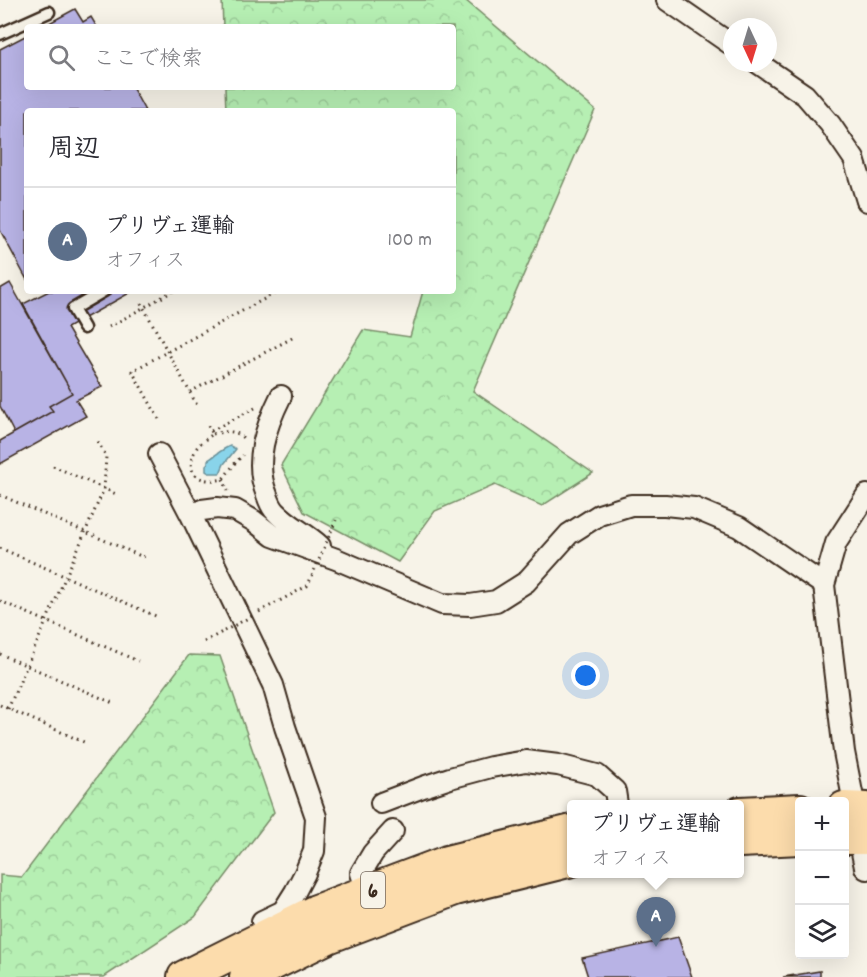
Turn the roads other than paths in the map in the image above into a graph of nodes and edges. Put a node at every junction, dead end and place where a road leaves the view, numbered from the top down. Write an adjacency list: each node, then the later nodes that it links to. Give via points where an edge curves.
1 (667, 0): 4 (street)
2 (49, 12): 3 (lane)
3 (0, 34)
4 (723, 39)
5 (771, 72): 6 (street, via 805,95 830,124 854,159)
6 (867, 201)
7 (99, 294): 8 (lane, via 73,309)
8 (84, 328)
9 (281, 396): 13 (street, via 263,443 264,489 273,510)
10 (159, 454): 12 (street)
11 (867, 495): 14 (street, via 836,543)
12 (191, 514): 13 (street, via 217,508 235,510 273,536); 26 (street, via 273,685 316,818 314,850 283,910 230,939)
13 (336, 559): 14 (street, via 442,604 496,601 526,582 569,534 599,515 631,505 665,505 694,508 739,527)
14 (824, 585): 19 (street, via 844,752)
15 (616, 800): 16 (street, via 615,791 597,775 526,761 450,778)
16 (381, 803)
17 (795, 810): 18 (main road)
18 (744, 813)
19 (858, 830)
20 (393, 831): 25 (street, via 361,873)
21 (567, 832): 25 (main road, 6, via 447,862)
22 (795, 838): 23 (main road)
23 (744, 841)
24 (567, 861): 27 (main road, 6, via 455,889 328,937)
25 (367, 892): 26 (main road, 6, via 316,911)
26 (187, 975)
27 (246, 977)

